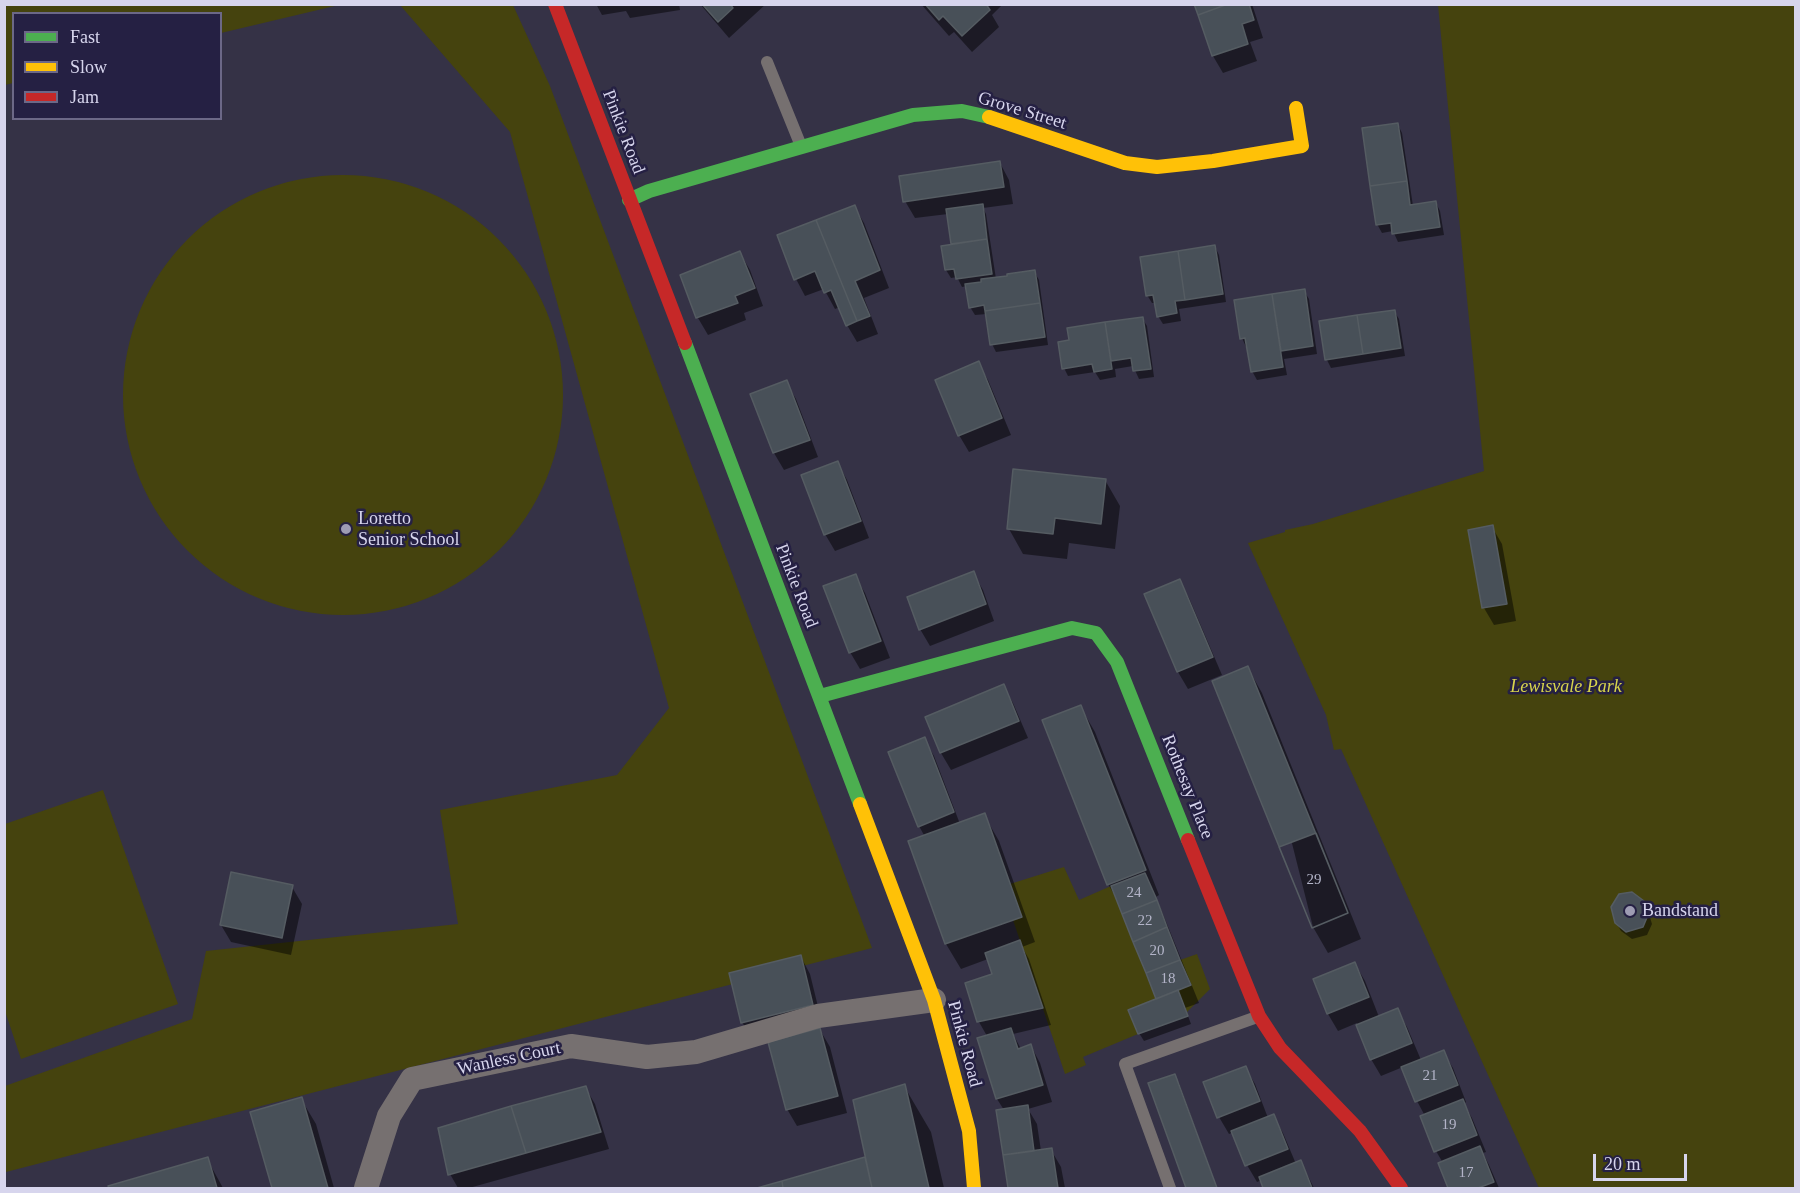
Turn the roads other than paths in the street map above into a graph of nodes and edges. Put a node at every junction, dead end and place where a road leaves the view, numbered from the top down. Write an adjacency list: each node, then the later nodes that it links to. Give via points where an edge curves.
1 (555, 4): 5 (street, Pinkie Road)
2 (767, 62): 4 (lane)
3 (1296, 108): 4 (street, Grove Street, via 1302,146 1157,167 1125,163 998,119 962,111 913,115)
4 (801, 148): 5 (street, Grove Street)
5 (629, 200): 6 (street, Pinkie Road)
6 (820, 696): 7 (street, Pinkie Road); 8 (street, Rothesay Place, via 1072,628 1096,633 1117,662)
7 (934, 1000): 9 (street, Wanless Court, via 818,1016 696,1052 647,1057 572,1046 412,1079 389,1116); 10 (street, Pinkie Road, via 969,1131)
8 (1259, 1016): 11 (lane, via 1125,1064); 12 (street, Rothesay Place, via 1280,1048 1360,1131)
9 (366, 1188)
10 (974, 1188)
11 (1170, 1188)
12 (1401, 1188)

